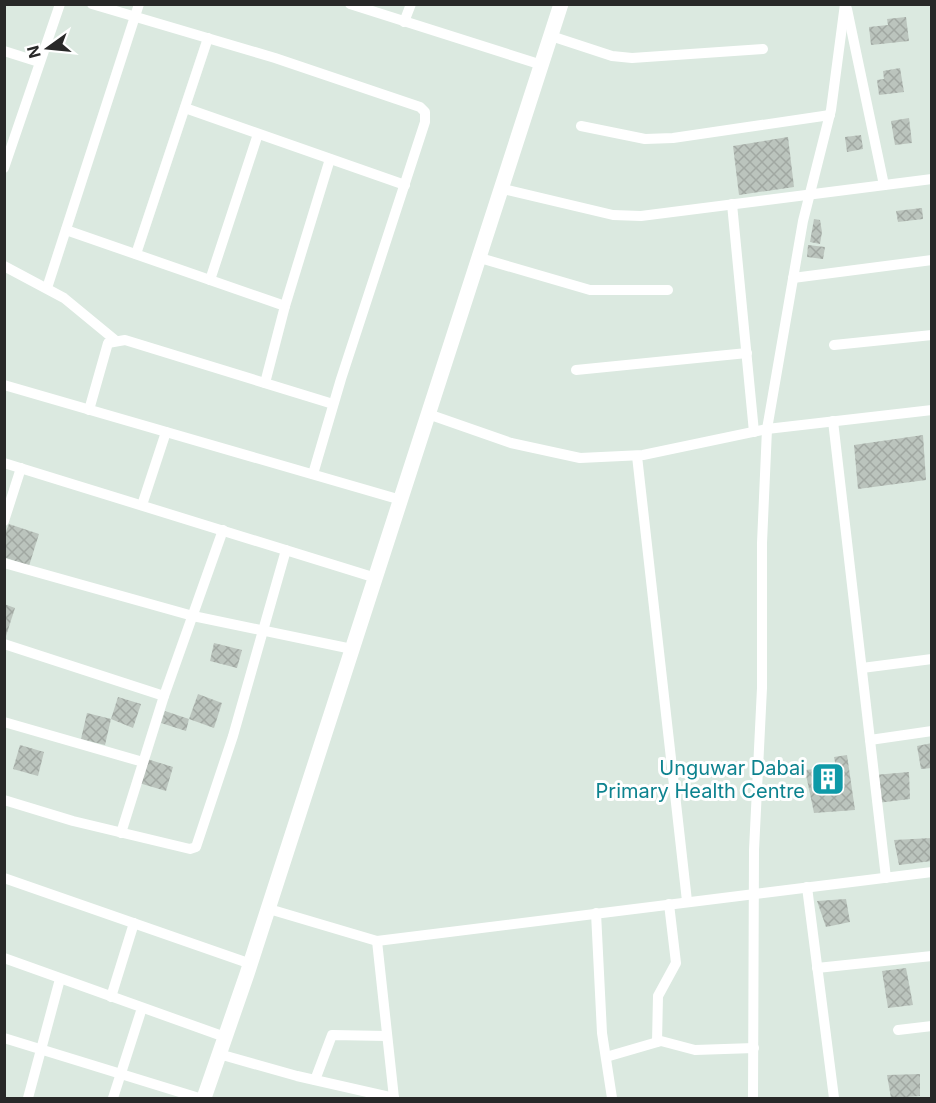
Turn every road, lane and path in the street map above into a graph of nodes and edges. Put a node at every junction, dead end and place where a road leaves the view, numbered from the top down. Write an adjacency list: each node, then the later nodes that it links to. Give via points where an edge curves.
1 (60, 4): 14 (street)
2 (92, 4): 8 (street)
3 (139, 4): 8 (street)
4 (350, 4): 9 (street)
5 (411, 4): 9 (street)
6 (561, 4): 10 (street)
7 (846, 4): 17 (street); 24 (street)
8 (135, 17): 11 (street); 28 (street)
9 (404, 22): 15 (street)
10 (551, 36): 12 (street, via 612,56 632,58); 15 (street)
11 (208, 38): 16 (street); 23 (street, via 420,107 425,122)
12 (763, 49)
13 (4, 51): 14 (street)
14 (39, 62): 21 (street)
15 (542, 65): 25 (street)
16 (185, 108): 19 (street); 29 (street)
17 (830, 115): 18 (street, via 673,138 645,139); 26 (street)
18 (580, 126)
19 (258, 134): 20 (street); 34 (street)
20 (330, 159): 23 (street); 37 (street)
21 (4, 168)
22 (932, 179): 24 (street)
23 (405, 184): 45 (street)
24 (884, 185): 26 (street)
25 (502, 189): 27 (street, via 613,215 641,216); 30 (street)
26 (809, 193): 27 (street); 33 (street)
27 (732, 204): 41 (street)
28 (66, 230): 29 (street); 35 (street)
29 (136, 254): 34 (street)
30 (480, 258): 36 (street, via 590,290); 48 (street)
31 (932, 260): 33 (street)
32 (4, 266): 35 (street)
33 (793, 278): 50 (street)
34 (210, 280): 37 (street)
35 (47, 288): 39 (street)
36 (668, 290)
37 (285, 306): 43 (street)
38 (932, 335): 40 (street)
39 (115, 340): 43 (street); 46 (street, via 108,343)
40 (834, 345)
41 (747, 353): 42 (street); 52 (street)
42 (576, 370)
43 (265, 383): 45 (street)
44 (4, 385): 46 (street)
45 (333, 404): 56 (street)
46 (89, 410): 51 (street)
47 (932, 410): 49 (street)
48 (428, 414): 53 (street, via 511,443 580,458); 57 (street)
49 (833, 421): 50 (street); 69 (street)
50 (767, 429): 52 (street); 81 (street)
51 (166, 432): 56 (street); 58 (street)
52 (754, 432): 53 (street)
53 (637, 456): 82 (street)
54 (4, 463): 55 (street)
55 (21, 468): 58 (street); 59 (street)
56 (313, 474): 57 (street)
57 (401, 500): 63 (street)
58 (142, 505): 60 (street)
59 (4, 521)
60 (223, 530): 61 (street); 64 (street)
61 (286, 550): 63 (street); 65 (street)
62 (4, 563): 64 (street)
63 (376, 578): 67 (street)
64 (193, 616): 65 (street); 70 (street)
65 (261, 630): 67 (street); 76 (street, via 233,736 196,847 190,849)
66 (4, 644): 70 (street)
67 (352, 649): 84 (street)
68 (932, 659): 69 (street)
69 (862, 668): 73 (street)
70 (164, 696): 74 (street)
71 (4, 722): 74 (street)
72 (932, 731): 73 (street)
73 (870, 740): 79 (street)
74 (143, 762): 76 (street)
75 (4, 800): 76 (street)
76 (121, 833)
77 (932, 872): 79 (street)
78 (4, 878): 86 (street)
79 (886, 878): 80 (street)
80 (807, 887): 81 (street); 91 (street)
81 (754, 893): 82 (street); 102 (street)
82 (687, 901): 83 (street)
83 (669, 904): 85 (street); 100 (street, via 676,963 658,996)
84 (268, 909): 87 (street); 90 (street)
85 (596, 913): 87 (street); 104 (street)
86 (134, 923): 90 (street); 93 (street)
87 (377, 941): 97 (street)
88 (932, 956): 91 (street)
89 (4, 958): 92 (street)
90 (251, 964): 98 (street)
91 (817, 968): 114 (street)
92 (60, 980): 93 (street); 101 (street)
93 (111, 997): 94 (street)
94 (142, 1008): 98 (street); 105 (street)
95 (932, 1026): 96 (street)
96 (898, 1030)
97 (387, 1035): 106 (street, via 332,1035); 111 (street)
98 (225, 1037): 103 (street)
99 (4, 1038): 101 (street)
100 (657, 1042): 102 (street, via 695,1050); 104 (street)
101 (41, 1048): 105 (street); 107 (street)
102 (754, 1048): 113 (street)
103 (219, 1054): 106 (street); 110 (street)
104 (606, 1057): 112 (street)
105 (120, 1075): 108 (street); 109 (street)
106 (315, 1080): 111 (street)
107 (28, 1098)
108 (113, 1098)
109 (199, 1098)
110 (204, 1098)
111 (394, 1098)
112 (612, 1098)
113 (753, 1098)
114 (834, 1098)

